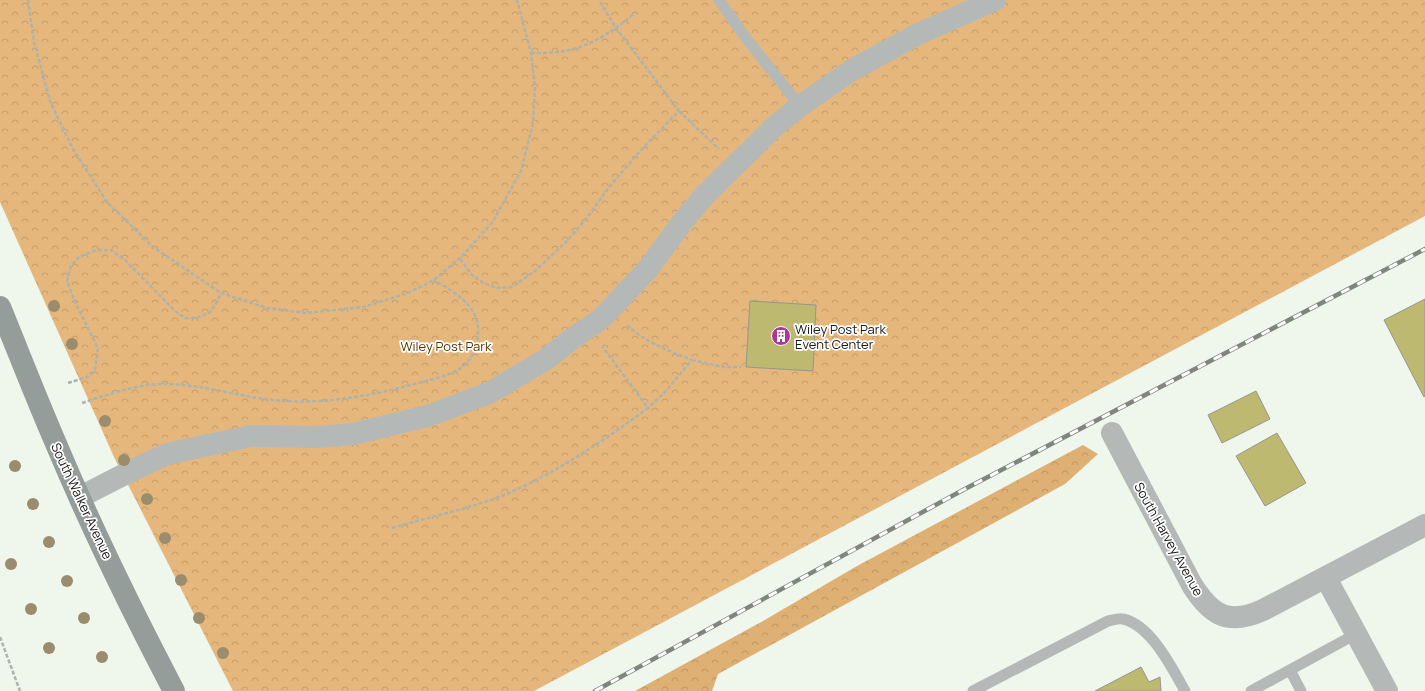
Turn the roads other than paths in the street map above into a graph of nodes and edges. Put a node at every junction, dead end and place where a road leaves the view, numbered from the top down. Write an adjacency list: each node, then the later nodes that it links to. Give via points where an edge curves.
1 (719, 0): 3 (lane)
2 (995, 0): 3 (street, via 916,35 852,70)
3 (800, 106): 6 (street, via 775,126 705,195 647,270 601,319 545,360 489,393 428,416 353,434 319,437 251,436 168,454)
4 (0, 307): 6 (main road, South Walker Avenue)
5 (1112, 434): 8 (street, South Harvey Avenue, via 1192,585 1214,612 1231,618 1252,615)
6 (80, 497): 11 (main road, South Walker Avenue)
7 (1425, 525): 8 (street, South Harvey Avenue)
8 (1326, 578): 9 (street)
9 (1356, 634): 10 (lane); 16 (street)
10 (1290, 670): 14 (lane); 15 (lane)
11 (174, 691)
12 (973, 691): 13 (lane, via 1108,621 1122,618 1140,626 1164,655)
13 (1185, 691)
14 (1251, 691)
15 (1301, 691)
16 (1387, 691)

